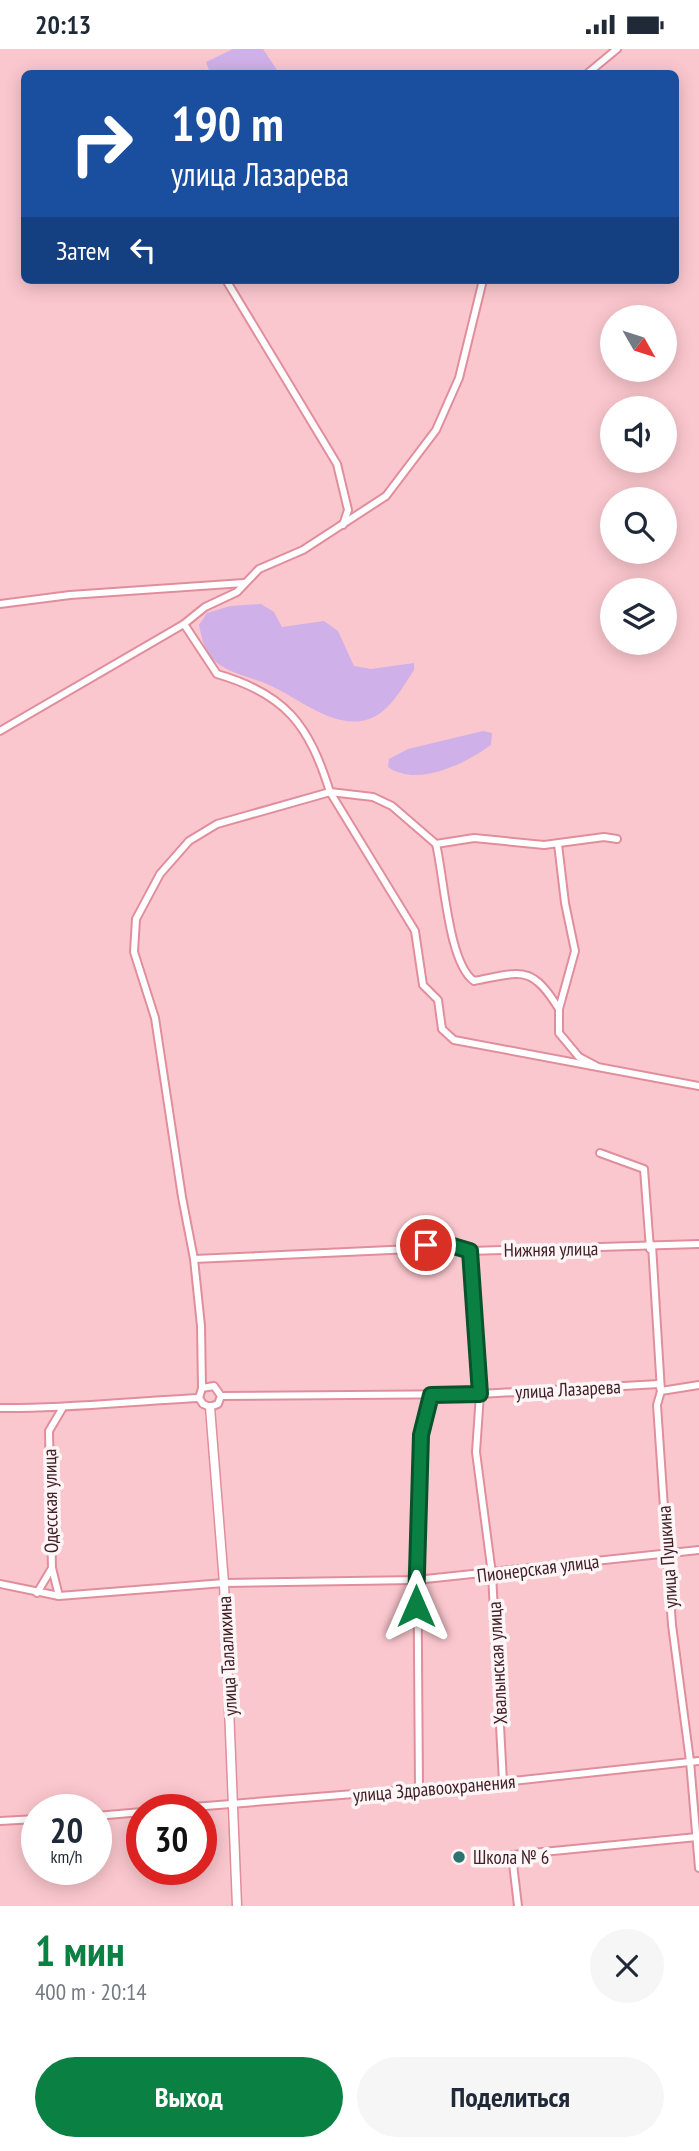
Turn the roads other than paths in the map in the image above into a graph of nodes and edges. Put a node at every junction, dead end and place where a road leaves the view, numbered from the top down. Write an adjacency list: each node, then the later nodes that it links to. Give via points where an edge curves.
1 (617, 49): 2 (street)
2 (591, 70)
3 (228, 284): 5 (street, via 337,464 348,510)
4 (482, 284): 5 (street, via 459,379 436,430 386,496)
5 (343, 526): 6 (street, via 259,569)
6 (244, 583): 7 (street); 8 (street)
7 (0, 604)
8 (184, 624): 9 (street); 10 (street, via 217,674 245,682 284,704 304,731)
9 (0, 731)
10 (330, 792): 13 (street, via 373,797 392,806); 15 (street, via 415,931 423,985 438,1000 442,1029 454,1040); 21 (street, via 217,824 189,841 160,874 136,919 134,952 155,1018)
11 (617, 839): 12 (street)
12 (558, 844): 13 (street, via 474,838); 14 (street, via 575,951)
13 (436, 845): 14 (street, via 450,926 465,975 474,981 514,973 533,975)
14 (559, 1009): 15 (street, via 559,1033 566,1046)
15 (607, 1071): 16 (street)
16 (699, 1086)
17 (600, 1153): 19 (street, улица Пушкина, via 644,1169)
18 (699, 1244): 19 (street, Нижняя улица)
19 (651, 1246): 20 (street, Нижняя улица); 23 (street, улица Пушкина)
20 (470, 1251): 21 (street, Нижняя улица, via 440,1242 412,1249); 25 (street, Хвалынская улица)
21 (194, 1259): 24 (street)
22 (699, 1385): 23 (street, улица Лазарева)
23 (660, 1387): 25 (street, улица Лазарева); 33 (street, улица Пушкина, via 660,1472)
24 (202, 1388): 27 (street, via 214,1385); 28 (street)
25 (480, 1394): 26 (street, улица Лазарева); 35 (street, Хвалынская улица, via 476,1452)
26 (431, 1395): 27 (street, улица Лазарева); 36 (street, via 421,1435)
27 (221, 1396): 29 (street, via 218,1404)
28 (199, 1398): 29 (street); 31 (street)
29 (210, 1407): 37 (street, улица Талалихина)
30 (0, 1408): 31 (street)
31 (62, 1409): 34 (street, Одесская улица, via 49,1431)
32 (699, 1550): 33 (street, Пионерская улица)
33 (669, 1552): 35 (street, Пионерская улица); 41 (street, улица Пушкина, via 672,1625)
34 (52, 1568): 39 (street); 40 (street, Одесская улица)
35 (492, 1574): 36 (street, Пионерская улица); 43 (street, Хвалынская улица)
36 (415, 1580): 37 (street, Пионерская улица); 44 (street)
37 (224, 1583): 40 (street, Пионерская улица); 45 (street, улица Талалихина)
38 (0, 1584): 39 (street, Пионерская улица)
39 (37, 1593): 40 (street, Пионерская улица)
40 (60, 1596)
41 (690, 1761): 42 (street, улица Здравоохранения); 43 (street, улица Здравоохранения); 49 (street, улица Пушкина)
42 (699, 1761)
43 (503, 1782): 44 (street, улица Здравоохранения)
44 (419, 1790): 45 (street, улица Здравоохранения)
45 (235, 1803): 46 (street, улица Здравоохранения); 51 (street, улица Талалихина)
46 (217, 1805)
47 (21, 1820): 48 (street)
48 (0, 1821)
49 (697, 1837): 50 (street, улица Пушкина); 52 (street, via 512,1855)
50 (699, 1868)
51 (237, 1906)
52 (518, 1906)

